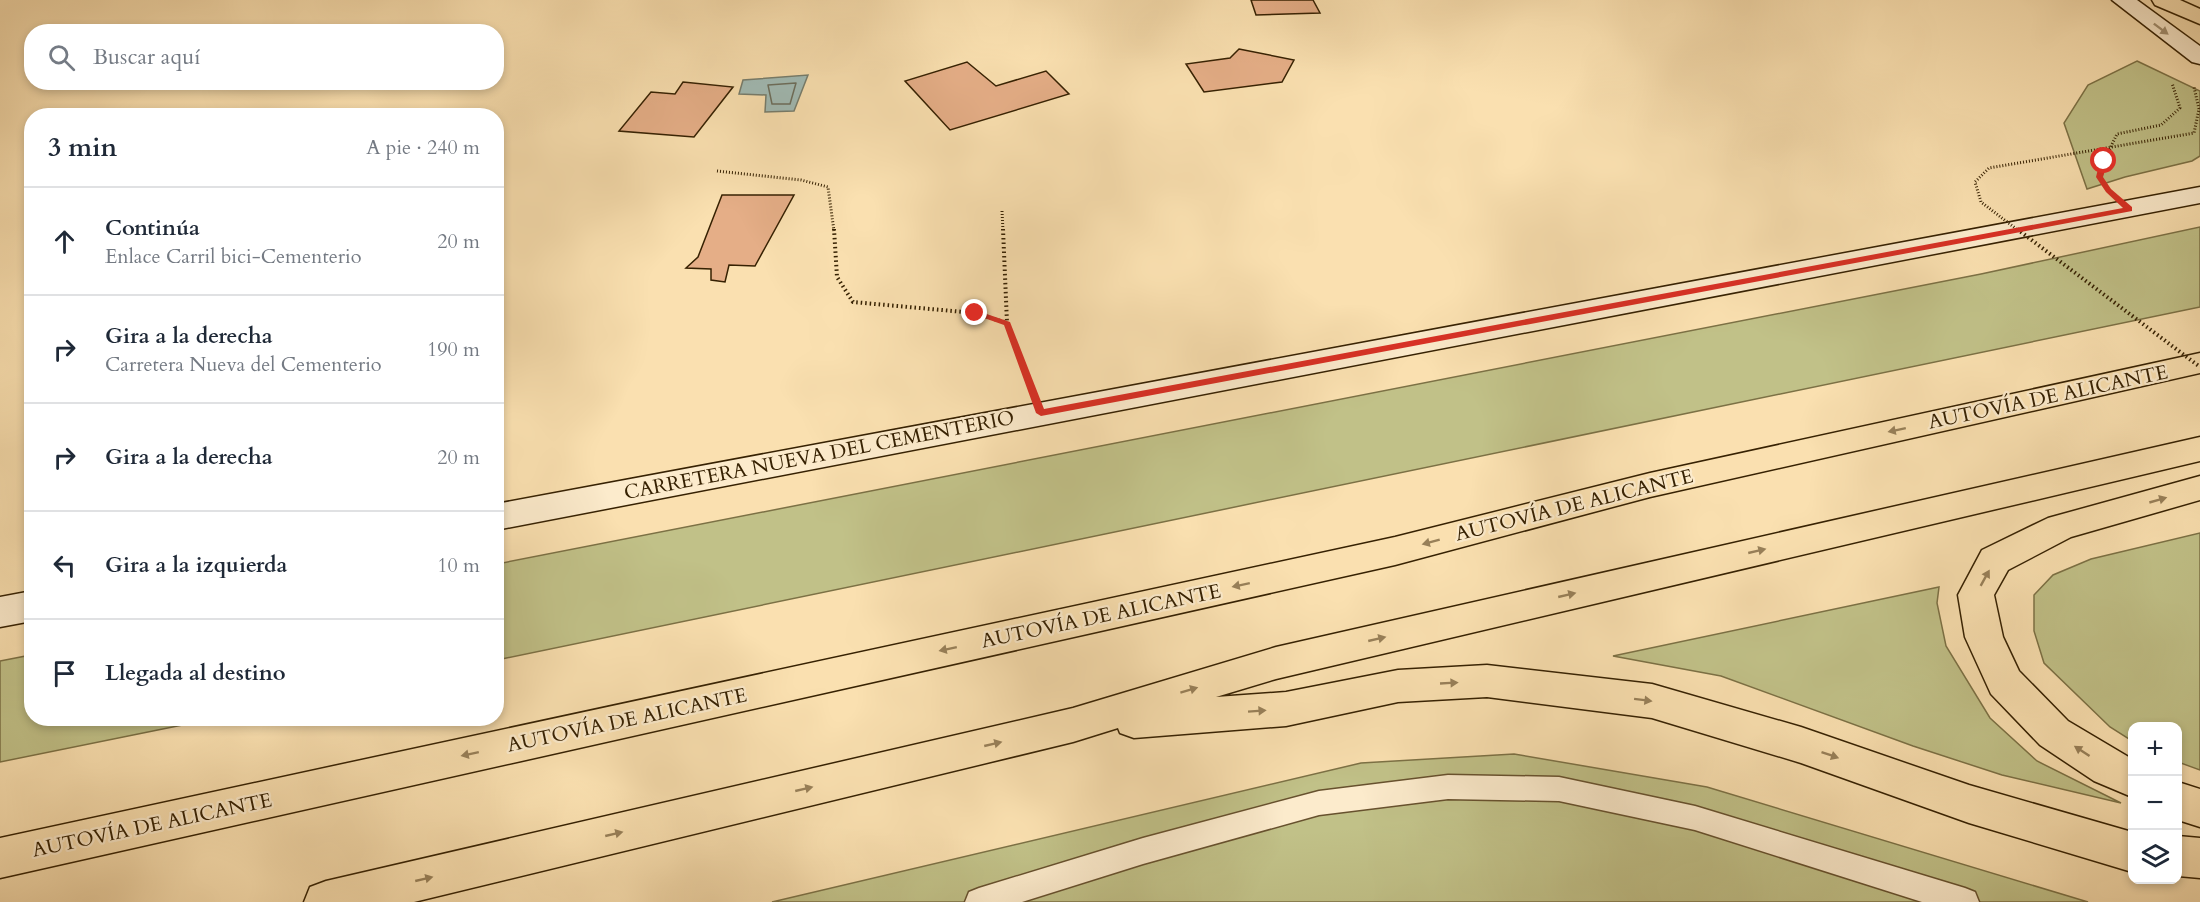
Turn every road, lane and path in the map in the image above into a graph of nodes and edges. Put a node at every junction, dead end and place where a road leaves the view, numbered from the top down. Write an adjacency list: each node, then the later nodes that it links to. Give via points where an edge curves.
1 (2123, 0): 4 (street, one-way to 4)
2 (2163, 0): 3 (highway)
3 (2200, 17)
4 (2200, 57)
5 (2168, 76): 11 (path, via 2180,108 2161,125 2117,134 2102,169 2100,177 2109,191)
6 (2194, 87): 14 (path, bridge, via 2199,110 2194,133 1989,168 1975,182 1981,201)
7 (717, 171): 13 (path, via 801,180 828,187 837,277 853,302 975,313)
8 (2200, 187): 10 (street, CARRETERA NUEVA DEL CEMENTERIO)
9 (2200, 195): 10 (street, CARRETERA NUEVA DEL CEMENTERIO)
10 (2168, 200): 11 (street, CARRETERA NUEVA DEL CEMENTERIO)
11 (2130, 209): 15 (street, CARRETERA NUEVA DEL CEMENTERIO)
12 (1002, 211): 13 (path)
13 (1007, 324): 15 (path)
14 (2200, 365): 27 (highway, AUTOVÍA DE ALICANTE, one-way to 27, via 1650,485 1383,554)
15 (1041, 413): 18 (street, CARRETERA NUEVA DEL CEMENTERIO)
16 (2200, 449): 21 (highway, one-way to 16, via 1276,663)
17 (2200, 489): 22 (highway, one-way to 17, via 2054,733 2005,682 1984,637 1976,595 1995,560 2060,527)
18 (504, 515)
19 (24, 608): 20 (street)
20 (0, 612)
21 (1073, 725): 25 (highway, one-way to 25, via 1286,709 1398,686 1499,682 1652,701 1801,745 1969,804); 29 (highway, one-way to 21)
22 (2128, 778)
23 (2182, 802): 24 (highway)
24 (2200, 808)
25 (2128, 851)
26 (2182, 856): 28 (highway)
27 (0, 858)
28 (2200, 858)
29 (326, 902)
30 (979, 902): 31 (lane, via 1143,851 1319,803 1448,787 1559,789 1695,818)
31 (1965, 902)

